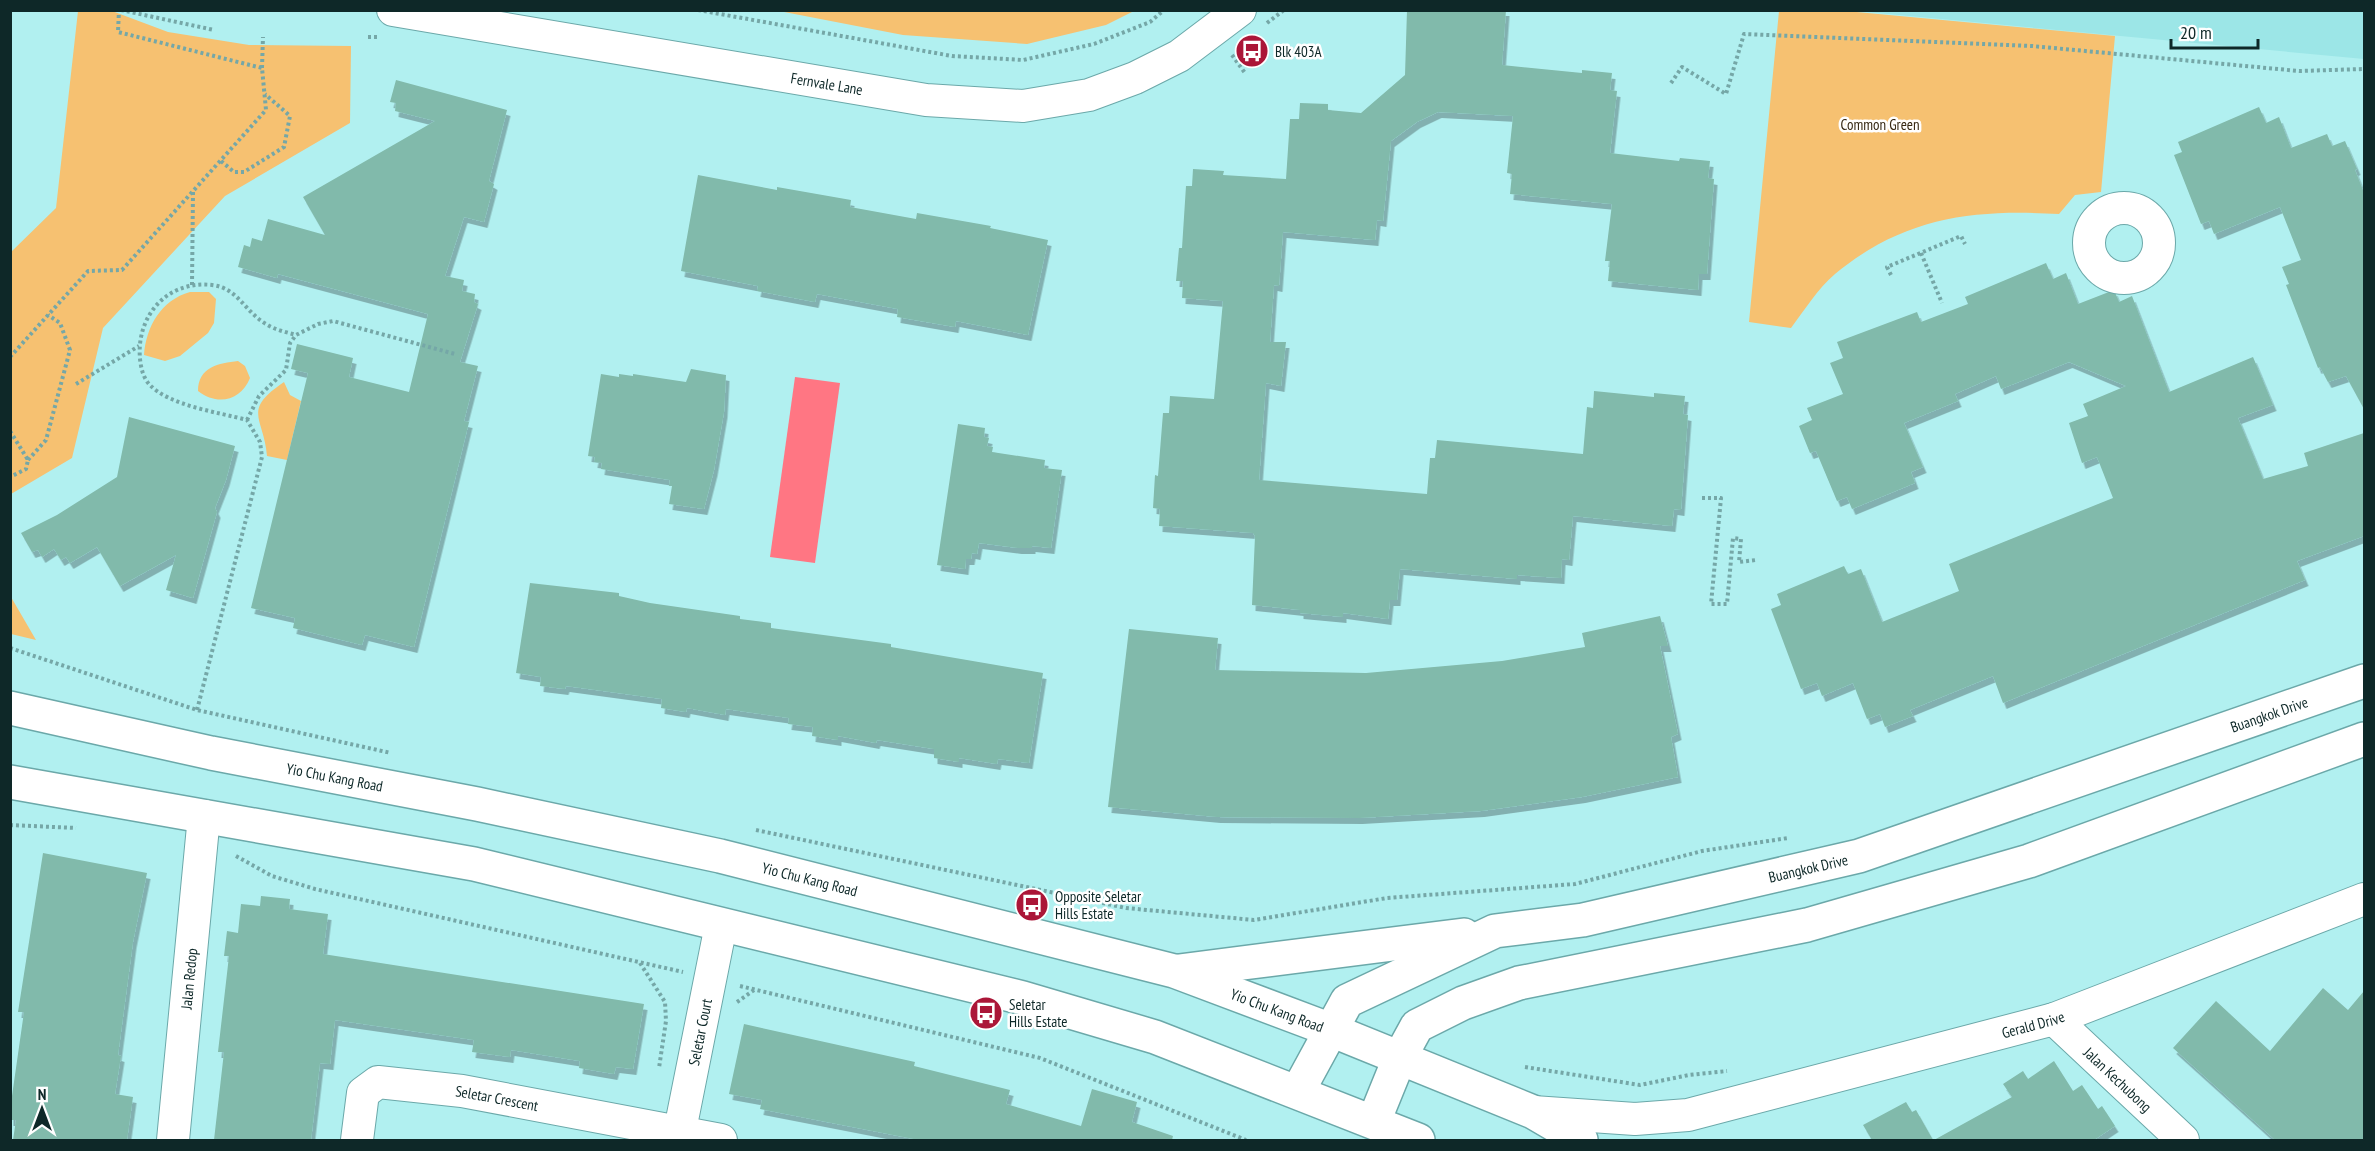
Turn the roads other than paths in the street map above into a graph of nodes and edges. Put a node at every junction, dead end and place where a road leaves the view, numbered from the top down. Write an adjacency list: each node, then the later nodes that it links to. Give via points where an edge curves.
1 (393, 10): 2 (street, Fernvale Lane, via 926,100 1023,106 1089,95 1136,78 1179,56)
2 (1240, 10)
3 (2364, 681): 10 (main road, Buangkok Drive, via 1859,856 1583,920)
4 (10, 708): 11 (main road, Yio Chu Kang Road, via 211,753 720,856)
5 (2364, 739): 14 (main road, via 2029,861 1829,919 1519,983 1463,1003 1417,1026)
6 (10, 782): 7 (main road)
7 (204, 816): 9 (main road, via 474,864); 20 (street, Jalan Redop)
8 (2364, 899): 12 (street, Gerald Drive)
9 (722, 925): 15 (main road, via 1034,1001 1155,1037); 19 (street, Seletar Court)
10 (1495, 931): 11 (main road); 13 (main road, Buangkok Drive, via 1347,1001)
11 (1174, 971): 13 (main road, Yio Chu Kang Road)
12 (2054, 1019): 18 (street, Gerald Drive); 25 (street, Jalan Kechubong)
13 (1331, 1030): 14 (main road, Yio Chu Kang Road); 15 (main road, Buangkok Drive)
14 (1400, 1058): 16 (main road, Yio Chu Kang Road); 17 (main road)
15 (1298, 1091): 17 (main road)
16 (1533, 1112): 18 (street, Gerald Drive, via 1635,1119); 24 (main road, Yio Chu Kang Road)
17 (1374, 1121): 23 (main road)
18 (1680, 1128)
19 (679, 1136): 21 (street, Seletar Crescent, via 462,1091 378,1082 363,1093); 22 (street, Seletar Crescent)
20 (173, 1140)
21 (357, 1140)
22 (721, 1140)
23 (1418, 1140)
24 (1581, 1140)
25 (2183, 1140)

